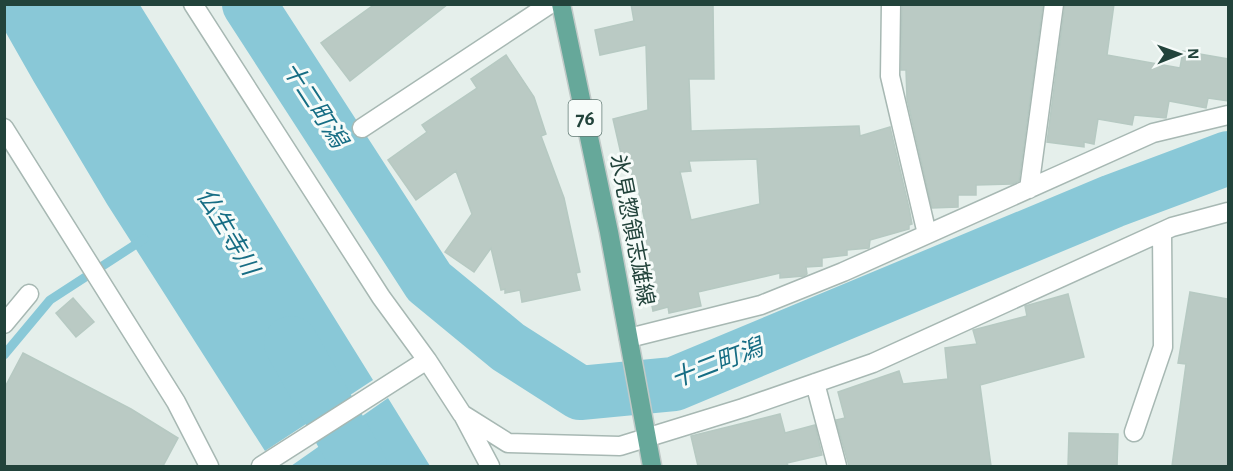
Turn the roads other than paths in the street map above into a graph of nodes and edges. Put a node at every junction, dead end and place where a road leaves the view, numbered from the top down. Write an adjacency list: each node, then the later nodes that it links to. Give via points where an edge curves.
1 (194, 4): 16 (street, via 381,297)
2 (550, 4): 8 (street)
3 (561, 4): 15 (main road, 氷見惣領志雄線 / 76)
4 (891, 4): 12 (street, via 890,75)
5 (1054, 4): 9 (street)
6 (1228, 115): 9 (street, via 1153,133)
7 (4, 128): 21 (street, via 176,402)
8 (362, 128)
9 (1029, 189): 12 (street)
10 (1228, 212): 11 (street)
11 (1162, 232): 17 (street, via 873,363); 20 (street, via 1163,347)
12 (927, 234): 15 (street, via 761,305)
13 (28, 294): 14 (street)
14 (4, 324)
15 (630, 343): 19 (main road, 氷見惣領志雄線 / 76)
16 (427, 360): 18 (street); 22 (street)
17 (815, 383): 19 (street, via 743,408); 25 (street)
18 (462, 414): 19 (street, via 508,443 620,446); 23 (street)
19 (645, 430): 24 (main road, 氷見惣領志雄線 / 76)
20 (1134, 432)
21 (209, 466)
22 (261, 466)
23 (490, 466)
24 (652, 466)
25 (837, 466)

